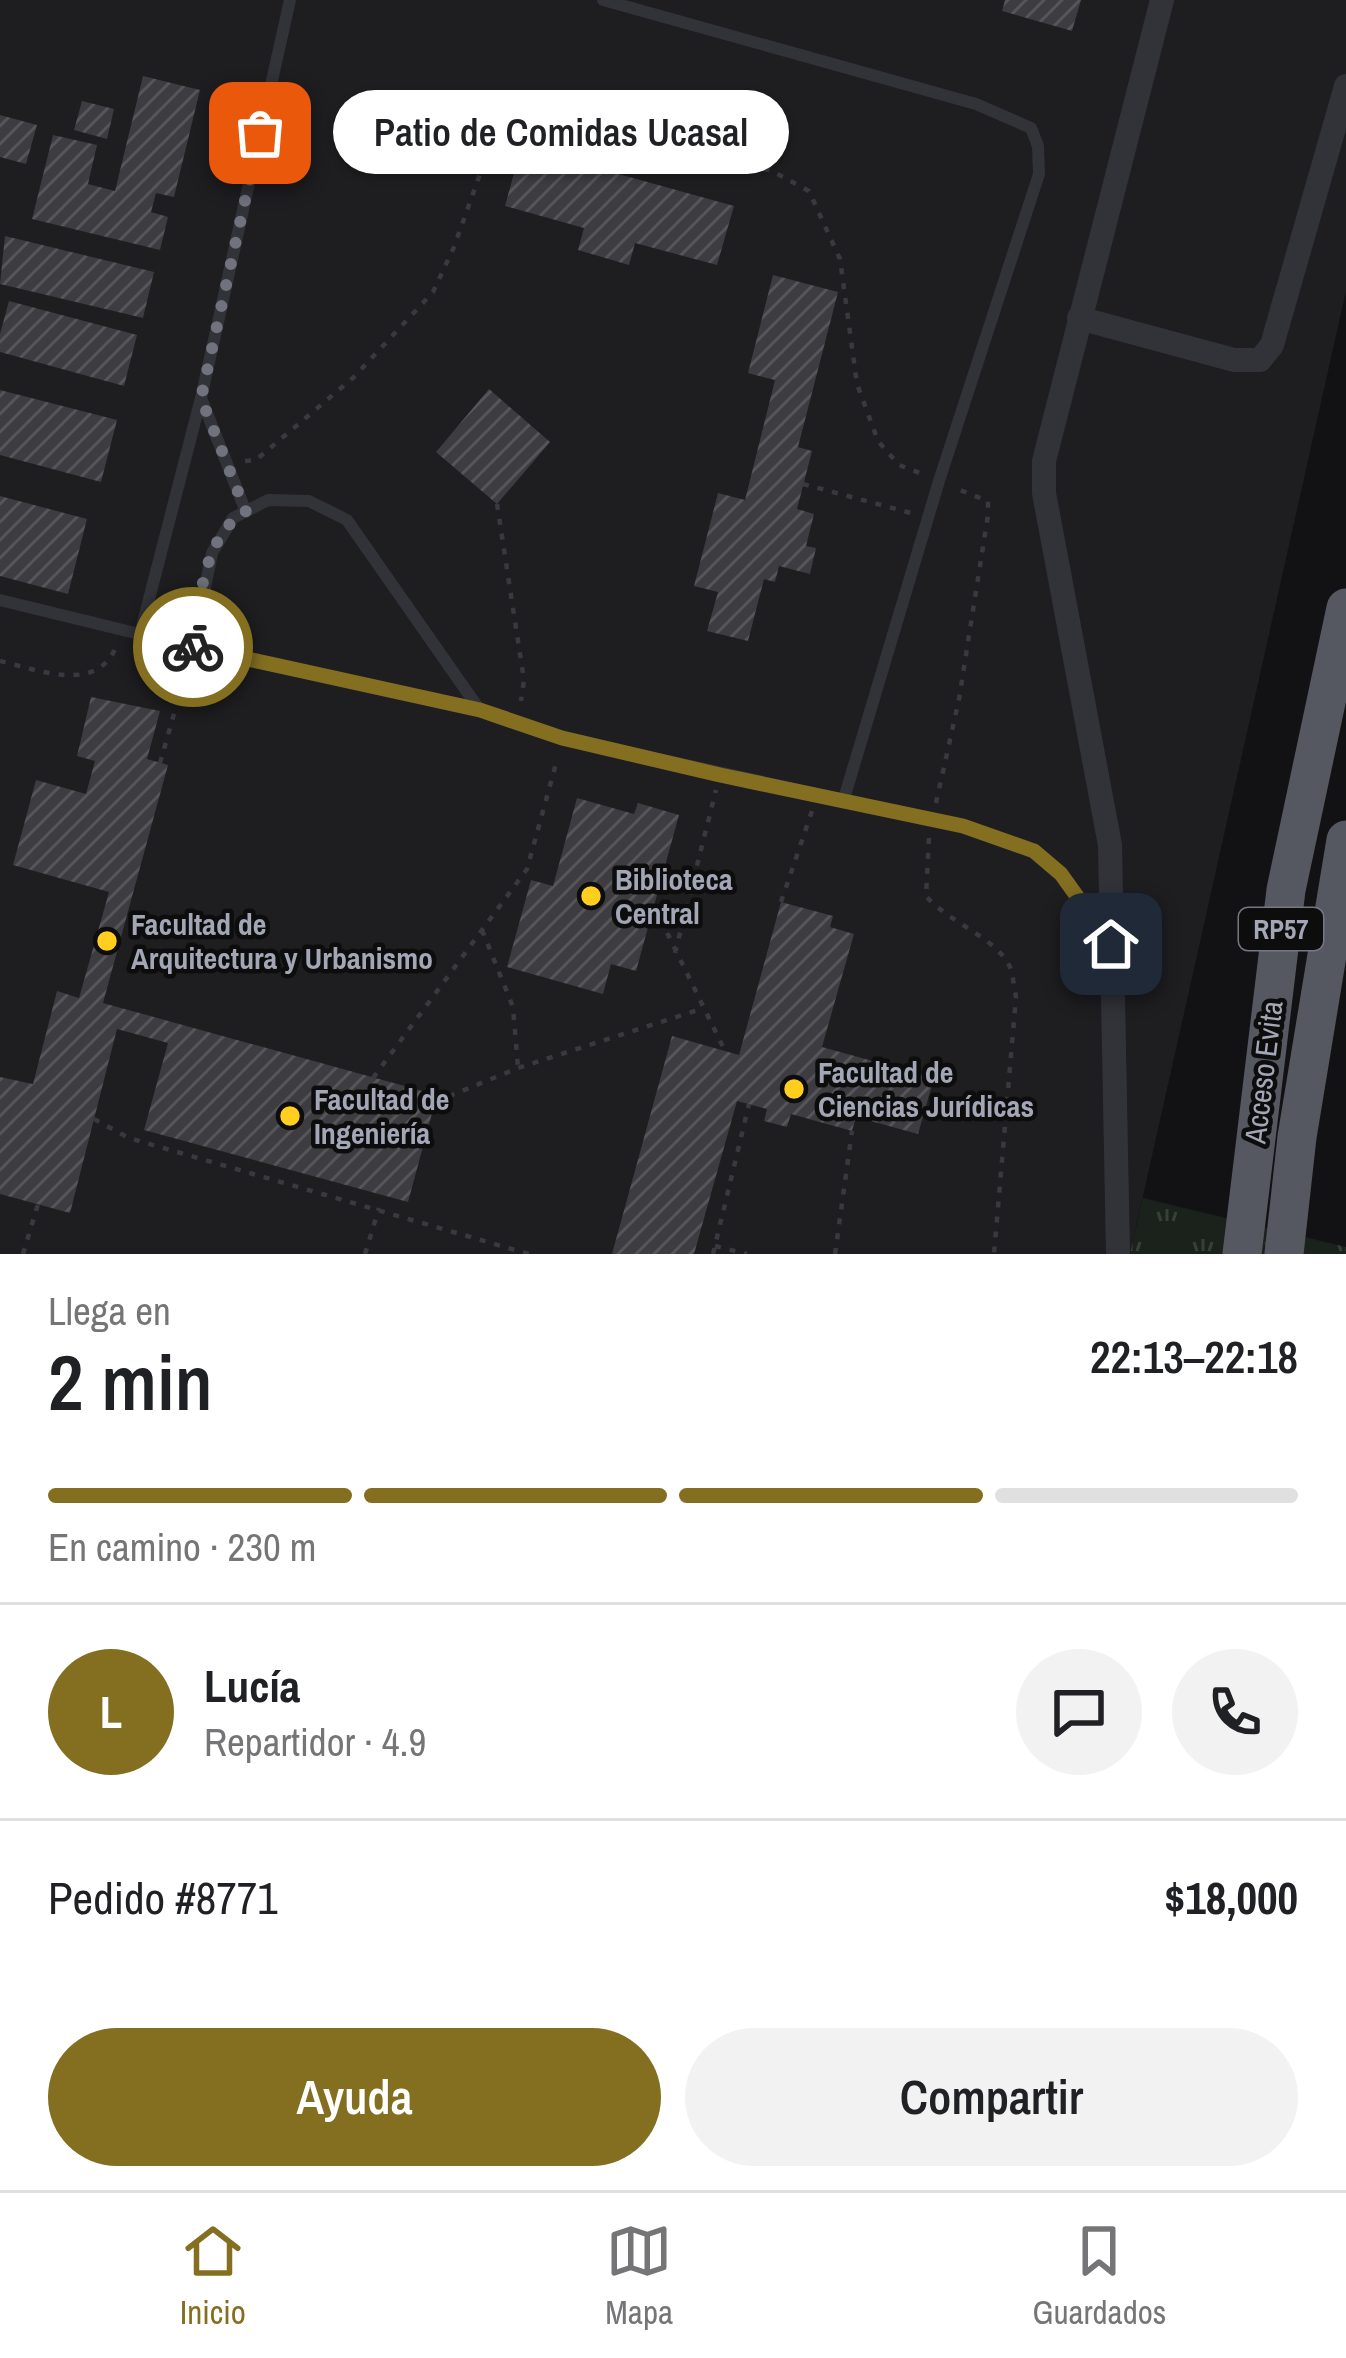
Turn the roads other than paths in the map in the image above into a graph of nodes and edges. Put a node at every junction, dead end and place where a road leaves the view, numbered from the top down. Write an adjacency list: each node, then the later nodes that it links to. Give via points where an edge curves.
1 (290, 0): 6 (lane)
2 (603, 0): 13 (lane, via 976,104 1031,128 1038,146 1039,174)
3 (1162, 0): 5 (street)
4 (1346, 86): 5 (street, via 1273,345 1260,360)
5 (1079, 318): 15 (street, via 1044,461 1044,493 1109,845)
6 (201, 398): 7 (lane); 10 (lane)
7 (246, 512): 11 (lane, via 233,518 212,553); 12 (lane, via 268,500 309,501 347,520)
8 (1, 602): 10 (lane)
9 (1346, 608): 17 (highway, Acceso Evita / RP57, via 1286,890)
10 (140, 634): 11 (lane)
11 (193, 647): 12 (lane)
12 (480, 710): 13 (lane, via 562,738)
13 (843, 802): 15 (lane, via 963,826 1034,851 1061,874)
14 (1346, 840): 18 (highway, Acceso Evita / RP57)
15 (1111, 944): 16 (street)
16 (1118, 1254)
17 (1242, 1254)
18 (1284, 1254)

